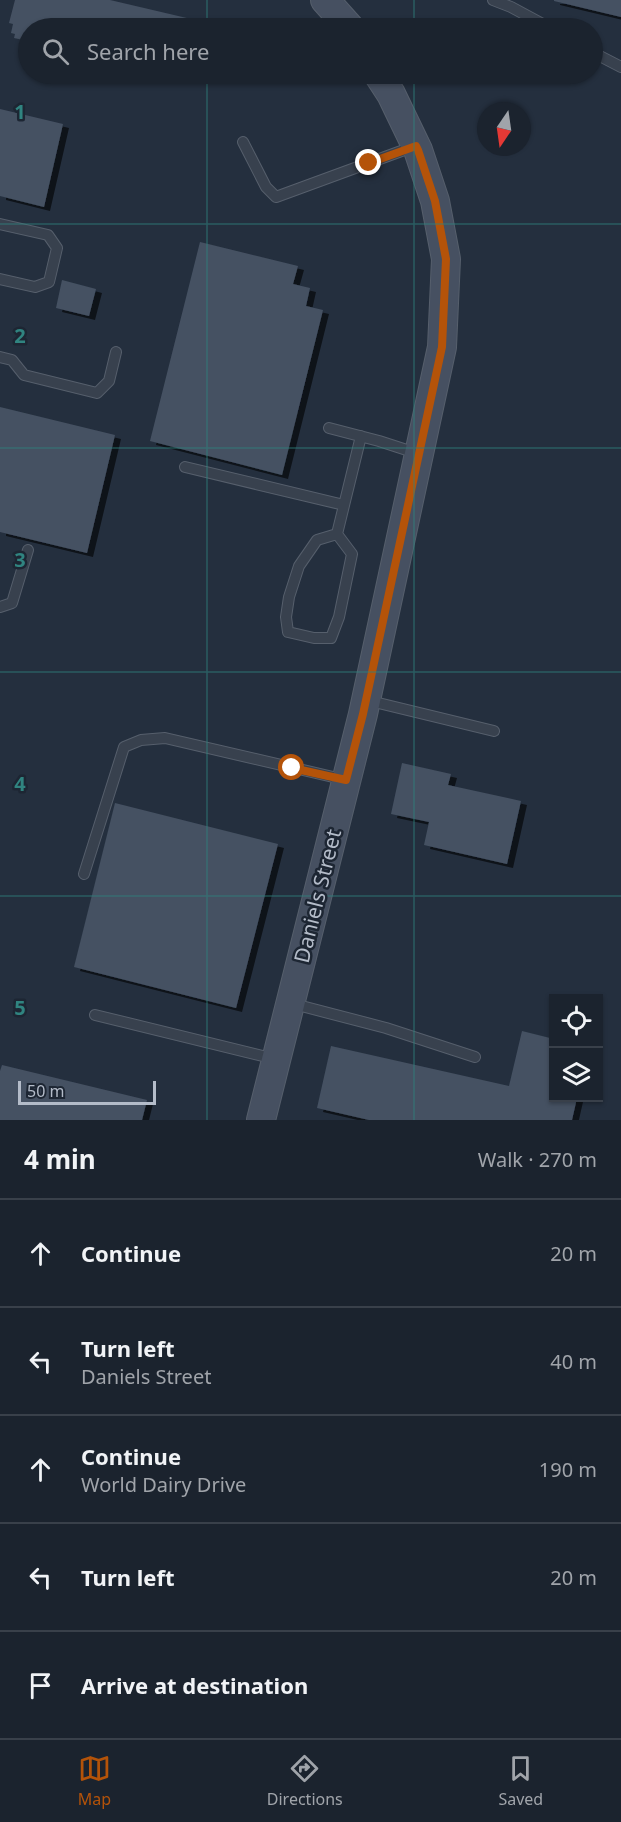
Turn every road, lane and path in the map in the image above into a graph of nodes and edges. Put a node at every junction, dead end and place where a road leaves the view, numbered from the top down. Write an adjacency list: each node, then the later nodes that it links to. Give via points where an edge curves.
1 (493, 0): 2 (lane)
2 (531, 18)
3 (603, 58): 4 (lane)
4 (621, 67)
5 (384, 84): 7 (street, Daniels Street)
6 (243, 142): 7 (lane, via 266,187 276,197)
7 (416, 146): 14 (street, Daniels Street, via 435,201 446,259 442,347)
8 (0, 225): 9 (lane, via 48,236 57,249 49,282 35,287)
9 (0, 279)
10 (116, 352): 11 (lane, via 109,381 97,393 24,375 12,360)
11 (0, 357)
12 (329, 428): 13 (lane)
13 (361, 436): 14 (lane); 16 (lane)
14 (419, 454): 20 (street, Daniels Street)
15 (185, 467): 16 (lane)
16 (344, 506): 17 (lane)
17 (337, 534): 17 (lane, via 352,554 331,638 288,632 289,597 299,566 317,540)
18 (28, 550): 19 (lane, via 12,603)
19 (0, 607)
20 (365, 700): 21 (lane); 22 (street, Daniels Street)
21 (494, 731)
22 (346, 780): 23 (lane, via 165,738 141,740 124,747); 24 (street, Daniels Street)
23 (84, 874)
24 (290, 1002): 26 (lane); 27 (street, Daniels Street)
25 (95, 1015): 27 (lane)
26 (475, 1057)
27 (276, 1059): 28 (street, Daniels Street)
28 (261, 1120)

